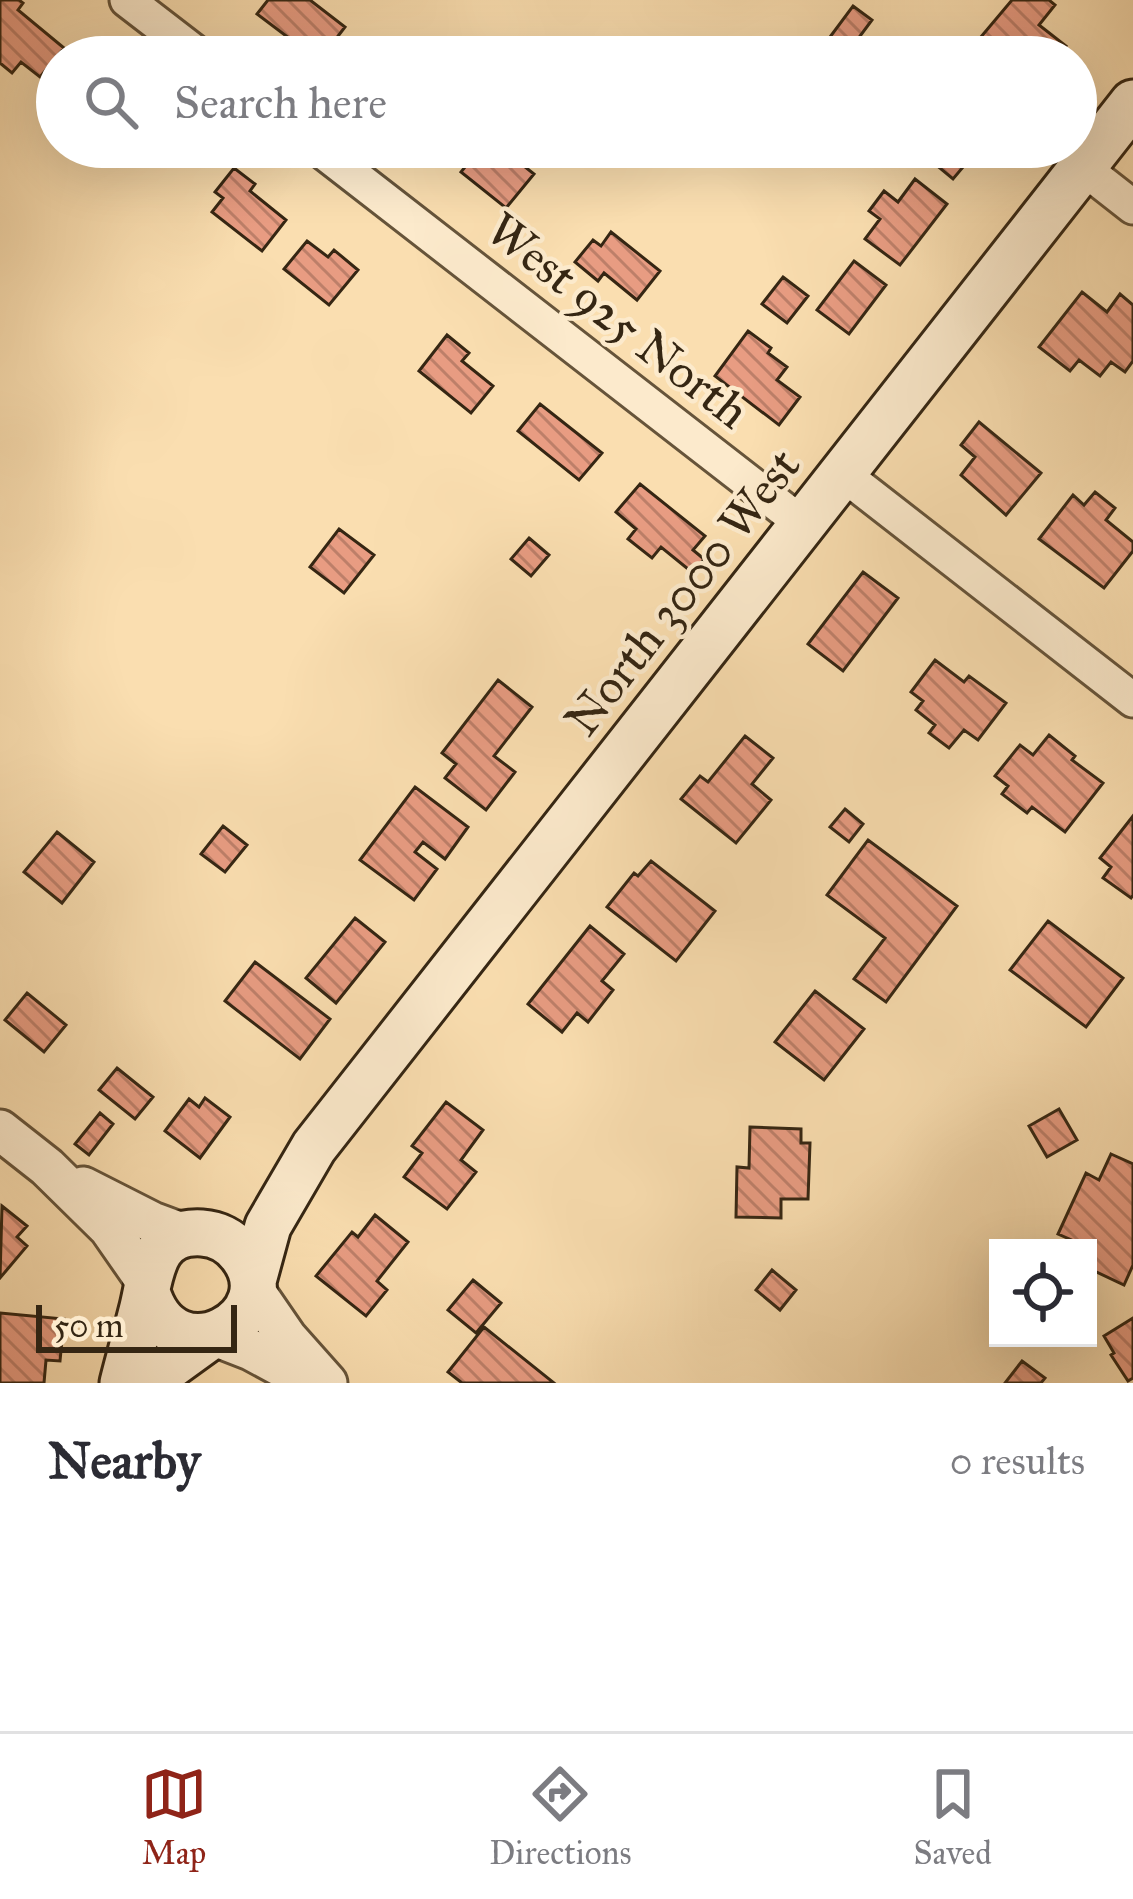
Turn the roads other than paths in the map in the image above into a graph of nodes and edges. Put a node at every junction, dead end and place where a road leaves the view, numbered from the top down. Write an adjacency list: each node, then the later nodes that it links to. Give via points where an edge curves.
1 (127, 0): 2 (street)
2 (174, 36)
3 (1133, 103): 4 (main road, North 3000 West)
4 (1097, 148)
5 (343, 168): 10 (street, West 925 North)
6 (1081, 168): 9 (main road, North 3000 West)
7 (1083, 168): 8 (street)
8 (1133, 207)
9 (843, 474): 10 (main road, North 3000 West); 11 (street)
10 (804, 525): 13 (main road, North 3000 West)
11 (1133, 700)
12 (0, 1130): 14 (street)
13 (314, 1148): 15 (main road, North 3000 West, via 249,1201); 16 (main road, North 3000 West, via 268,1226)
14 (47, 1167): 15 (street); 17 (street, via 109,1228)
15 (190, 1234): 16 (main road, via 239,1250); 17 (main road, via 163,1247)
16 (252, 1284): 18 (main road, via 242,1318); 22 (street)
17 (147, 1288): 18 (main road, via 161,1322 191,1338); 19 (main road)
18 (211, 1337): 20 (main road); 21 (street)
19 (123, 1383)
20 (146, 1383)
21 (312, 1383)
22 (327, 1383)

